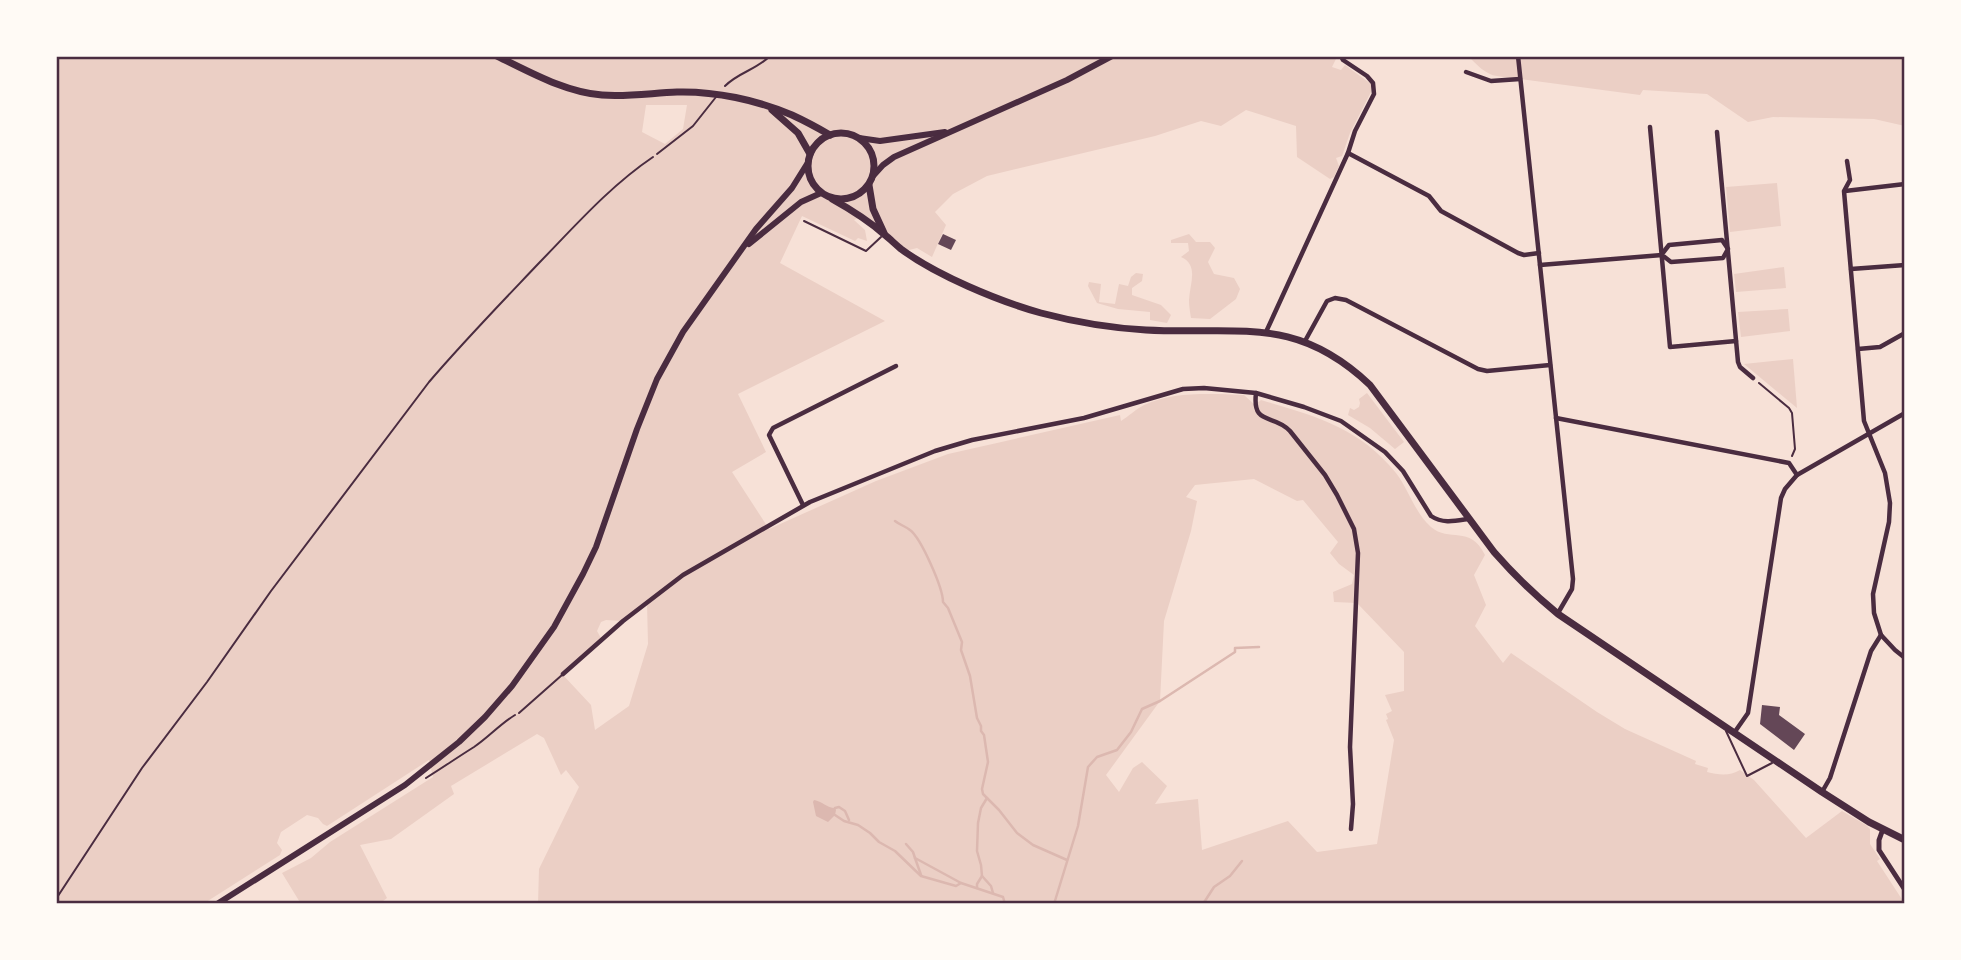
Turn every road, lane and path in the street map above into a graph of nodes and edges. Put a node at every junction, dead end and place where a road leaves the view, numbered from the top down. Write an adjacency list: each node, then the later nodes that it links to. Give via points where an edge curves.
1 (497, 56): 8 (main road, via 570,89 602,95)
2 (770, 56): 8 (path, via 734,77)
3 (1112, 56): 11 (main road)
4 (1340, 56): 15 (street, via 1375,88)
5 (1518, 56): 7 (street)
6 (1466, 72): 7 (street, via 1491,81)
7 (1520, 79): 30 (street)
8 (718, 95): 9 (main road); 16 (lane, via 693,126)
9 (769, 107): 13 (main road); 17 (main road)
10 (1650, 127): 31 (street)
11 (954, 130): 14 (main road, via 880,141); 20 (main road, via 894,157)
12 (1717, 132): 29 (street)
13 (830, 135): 14 (main road); 17 (main road)
14 (859, 138): 20 (main road, via 870,151)
15 (1348, 153): 30 (street, via 1429,196 1441,211 1518,253); 35 (street)
16 (657, 154): 64 (path, via 596,204 429,382 142,768)
17 (810, 154): 19 (main road)
18 (1847, 161): 23 (street, via 1850,180)
19 (807, 164): 24 (main road, via 810,180); 28 (main road)
20 (873, 176): 21 (main road)
21 (869, 184): 25 (main road, via 853,198); 27 (main road)
22 (1905, 184): 23 (street)
23 (1844, 191): 34 (street)
24 (821, 193): 25 (main road); 28 (main road, via 801,202)
25 (832, 199): 27 (main road)
26 (804, 222): 27 (lane, via 866,251)
27 (884, 234): 35 (main road, via 939,271 1016,305 1059,318 1145,330)
28 (744, 248): 65 (main road, via 695,314 657,379 596,547 572,597 536,654 485,717 405,785)
29 (1728, 249): 31 (street, via 1723,258 1671,262); 31 (street, via 1722,240 1669,245); 38 (street)
30 (1539, 253): 32 (street)
31 (1662, 254): 32 (street); 38 (street, via 1670,347)
32 (1540, 265): 40 (street)
33 (1905, 265): 34 (street)
34 (1852, 269): 39 (street)
35 (1266, 332): 37 (main road)
36 (1905, 333): 39 (street, via 1880,347)
37 (1305, 341): 40 (street, via 1327,301 1335,298 1478,369); 50 (main road, via 1352,367 1370,385)
38 (1736, 341): 42 (street, via 1740,367)
39 (1858, 349): 46 (street)
40 (1550, 365): 45 (street)
41 (896, 366): 49 (street, via 773,428 769,435)
42 (1754, 378): 47 (path, via 1792,413 1795,449)
43 (1256, 393): 49 (street, via 1183,389 1084,418 972,440); 50 (street, via 1341,421 1403,471 1431,516 1450,522); 60 (street, via 1257,412 1290,431 1325,475 1354,529 1358,553)
44 (1905, 413): 46 (street)
45 (1556, 418): 47 (street); 51 (street, via 1573,579)
46 (1868, 434): 48 (street); 52 (street, via 1885,472 1890,503 1873,594)
47 (1789, 463): 48 (street)
48 (1797, 475): 57 (street, via 1781,498 1748,713)
49 (803, 505): 54 (street, via 683,575)
50 (1468, 519): 51 (main road, via 1514,575)
51 (1558, 614): 56 (main road)
52 (1881, 635): 53 (street); 59 (street, via 1871,651)
53 (1905, 658)
54 (563, 674): 55 (lane)
55 (519, 713)
56 (1724, 726): 57 (main road); 58 (lane, via 1747,776)
57 (1734, 733): 58 (main road)
58 (1777, 761): 59 (main road)
59 (1822, 792): 61 (main road)
60 (1351, 829)
61 (1883, 829): 62 (main road); 63 (street, via 1879,850)
62 (1905, 841)
63 (1905, 890)
64 (56, 899)
65 (216, 904)

